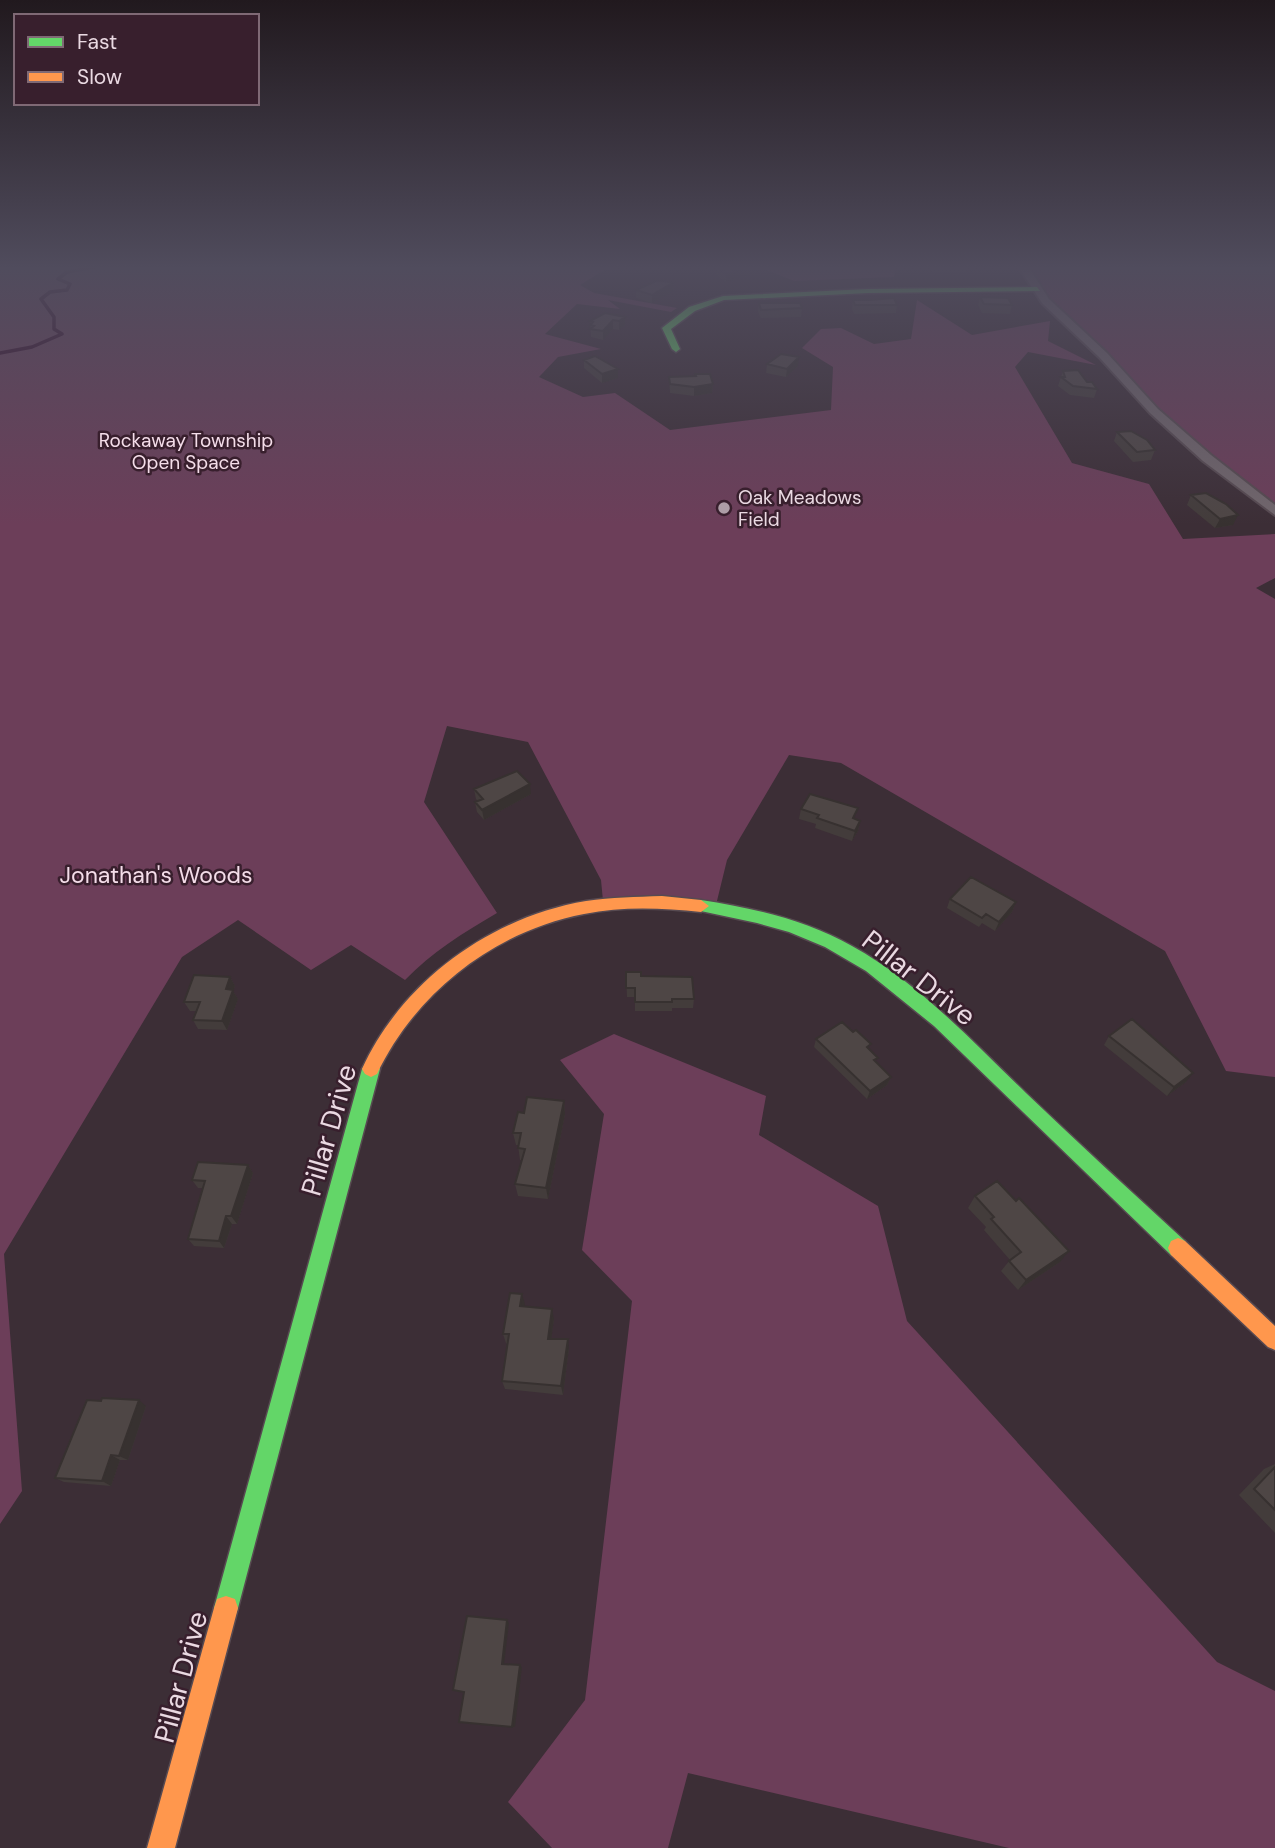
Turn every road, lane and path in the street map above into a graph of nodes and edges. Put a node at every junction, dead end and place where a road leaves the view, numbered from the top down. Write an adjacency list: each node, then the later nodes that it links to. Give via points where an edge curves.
1 (1100, 352): 2 (street, via 1171,427)
2 (1275, 510)
3 (1275, 1340): 4 (street, Pillar Drive, via 920,1005 852,955 813,936 705,904 623,901 525,921 489,939 446,970 396,1024 372,1066)
4 (161, 1848)

